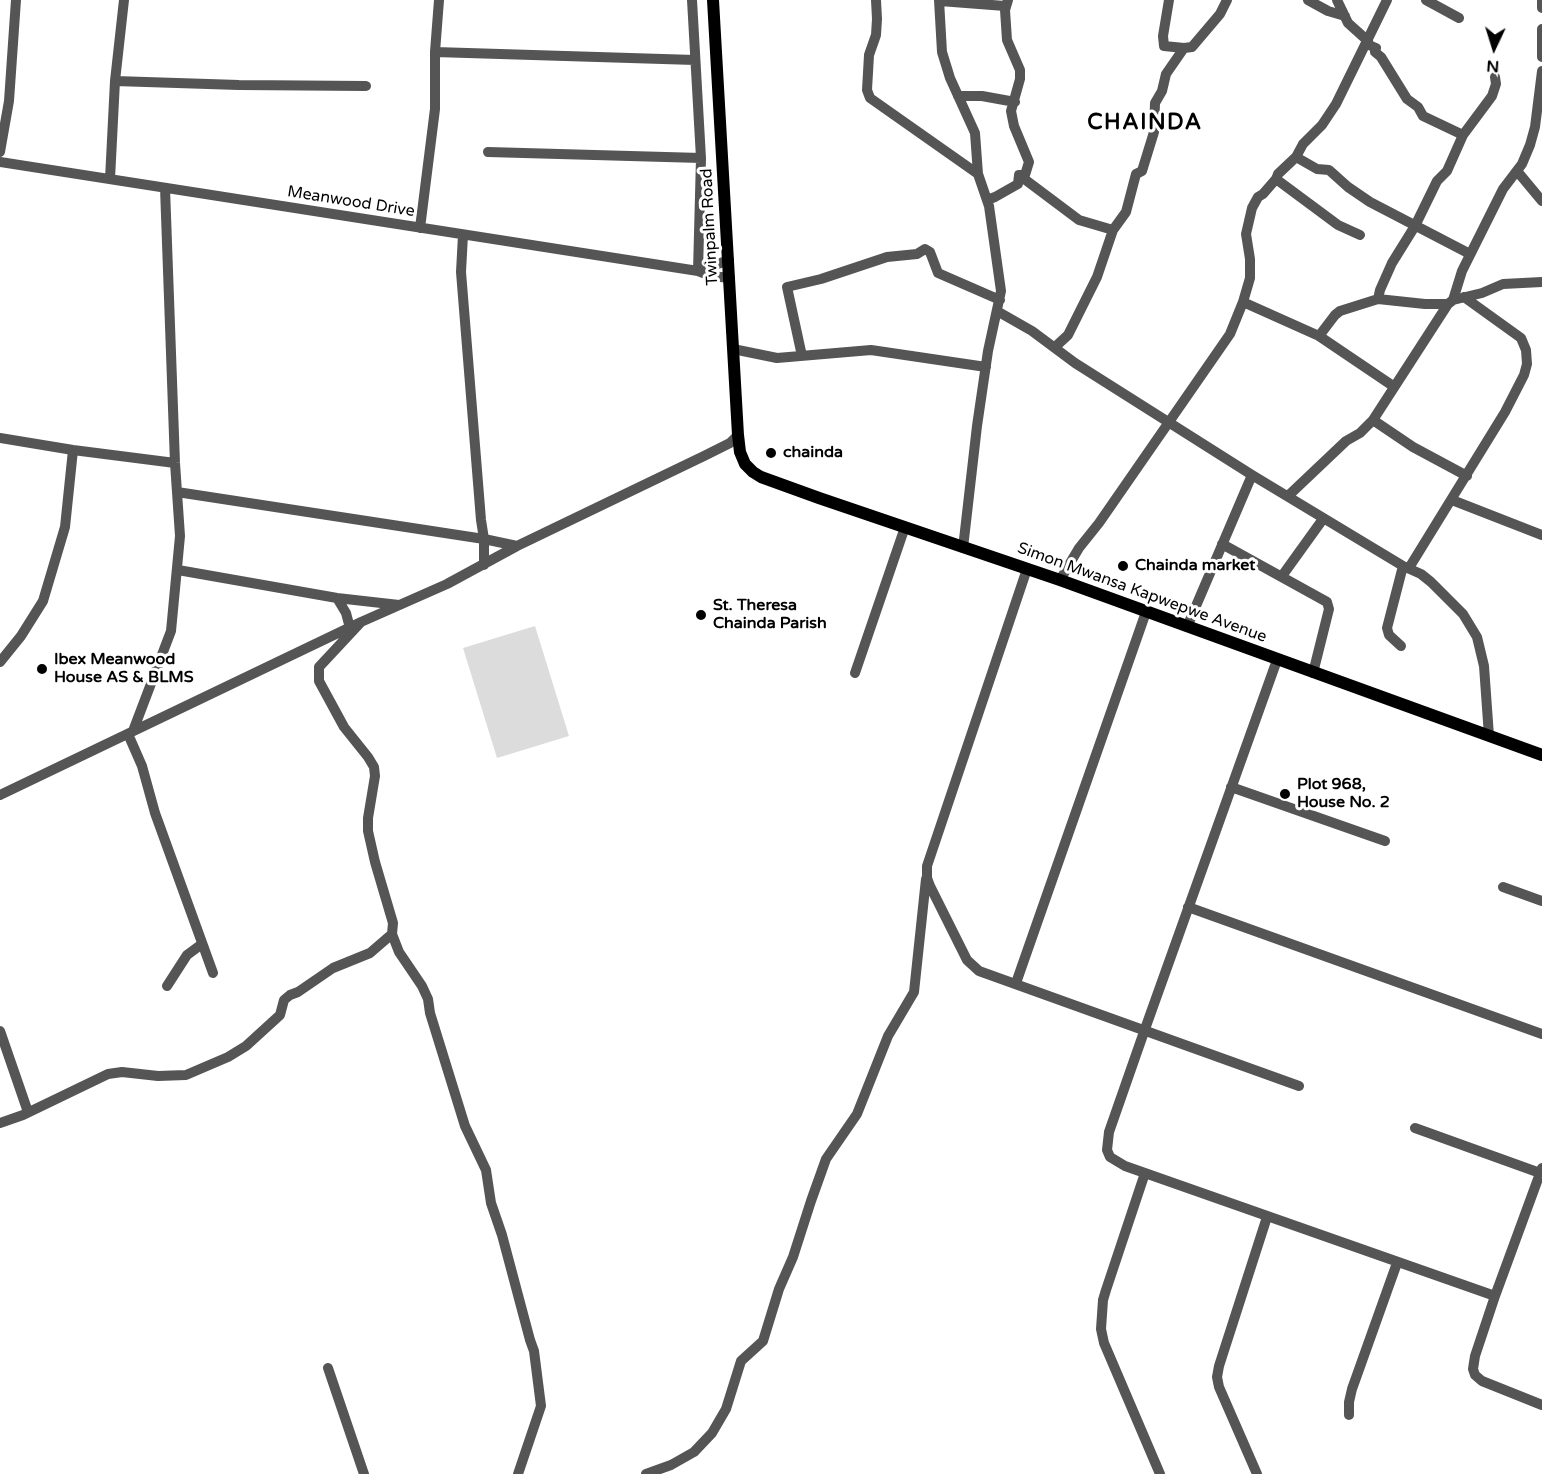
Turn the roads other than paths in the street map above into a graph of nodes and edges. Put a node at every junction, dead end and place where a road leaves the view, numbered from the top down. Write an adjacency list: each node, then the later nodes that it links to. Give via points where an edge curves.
1 (16, 0): 32 (street, via 9,101)
2 (124, 0): 27 (street)
3 (439, 0): 22 (street)
4 (692, 0): 24 (street)
5 (713, 0): 51 (main road, Twinpalm Road)
6 (876, 0): 38 (street, via 876,35 869,55 870,98)
7 (940, 0): 15 (street); 29 (street, via 942,52)
8 (1169, 0): 21 (street, via 1164,46)
9 (1227, 0): 21 (street, via 1192,47)
10 (1308, 0): 17 (street)
11 (1337, 0): 17 (street)
12 (1387, 0): 20 (street)
13 (1426, 0): 18 (street)
14 (1542, 1): 16 (street)
15 (1007, 3): 30 (street, via 1007,40 1020,70)
16 (1542, 8)
17 (1345, 16): 20 (street)
18 (1459, 18)
19 (1542, 29): 23 (street)
20 (1368, 41): 31 (street, via 1423,116); 35 (street, via 1336,104)
21 (1184, 48): 47 (street, via 1166,74 1155,103 1154,132 1142,171 1136,174 1126,212)
22 (435, 52): 24 (street); 46 (street, via 435,109)
23 (1542, 57)
24 (695, 60): 34 (street)
25 (1542, 71): 37 (street, via 1535,127)
26 (1495, 77): 31 (street, via 1492,96)
27 (116, 81): 28 (street); 40 (street)
28 (366, 86)
29 (958, 96): 30 (street); 38 (street, via 975,133)
30 (1015, 102): 39 (street, via 1011,111 1014,126 1029,162 1025,175)
31 (1463, 135): 45 (street)
32 (0, 152)
33 (488, 152): 34 (street)
34 (701, 158): 52 (street)
35 (1296, 158): 41 (street); 45 (street, via 1317,169 1329,170 1348,188)
36 (0, 162): 40 (street, Meanwood Drive)
37 (1517, 171): 44 (street); 50 (street, via 1503,189)
38 (978, 174): 43 (street)
39 (1019, 175): 43 (street, via 1018,184); 47 (street, via 1079,220)
40 (110, 179): 42 (street, Meanwood Drive)
41 (1276, 179): 49 (street, via 1338,225); 58 (street, via 1258,197 1248,221 1251,270)
42 (165, 188): 46 (street, Meanwood Drive); 72 (street)
43 (987, 200): 56 (street, via 1000,276)
44 (1542, 201)
45 (1415, 226): 50 (street); 55 (street, via 1392,264)
46 (420, 228): 48 (street, Meanwood Drive)
47 (1113, 230): 61 (street, via 1097,277 1068,335)
48 (464, 235): 52 (street, Meanwood Drive); 81 (street, via 461,272)
49 (1360, 235)
50 (1470, 254): 57 (street)
51 (729, 260): 52 (street); 53 (main road, Twinpalm Road)
52 (698, 271): 53 (street, Meanwood Drive)
53 (730, 278): 62 (main road, Twinpalm Road)
54 (1542, 282): 57 (street, via 1510,282)
55 (1378, 299): 57 (street, via 1425,304); 60 (street, via 1340,311)
56 (1000, 300): 59 (street); 63 (street, via 938,273 925,249 916,254 887,257 787,287)
57 (1455, 300): 65 (street); 74 (street, via 1521,338 1527,364 1505,412)
58 (1243, 302): 60 (street); 67 (street, via 1230,334)
59 (997, 311): 61 (street); 64 (street)
60 (1319, 336): 65 (street)
61 (1055, 347): 67 (street)
62 (733, 349): 63 (street, via 777,358); 68 (main road, Twinpalm Road)
63 (802, 356): 64 (street, via 871,350)
64 (986, 367): 84 (street)
65 (1393, 386): 66 (street)
66 (1373, 420): 74 (street); 76 (street)
67 (1168, 423): 73 (street); 90 (street)
68 (738, 435): 71 (main road, Twinpalm Road); 83 (street, via 730,443)
69 (0, 438): 70 (street)
70 (73, 450): 72 (street); 99 (street, via 65,528 43,601)
71 (740, 452): 79 (main road, Simon Mwansa Kapwepwe Avenue, via 745,464 761,477)
72 (175, 463): 75 (street)
73 (1252, 475): 76 (street); 82 (street)
74 (1467, 476): 77 (street)
75 (177, 492): 81 (street); 88 (street)
76 (1288, 496): 78 (street)
77 (1452, 500): 80 (street); 86 (street)
78 (1323, 519): 86 (street); 89 (street)
79 (905, 526): 84 (main road, Simon Mwansa Kapwepwe Avenue); 100 (street)
80 (1542, 535)
81 (484, 539): 83 (street); 85 (street)
82 (1222, 544): 89 (street); 95 (street)
83 (517, 546): 85 (street)
84 (963, 548): 87 (main road, Simon Mwansa Kapwepwe Avenue)
85 (484, 565): 92 (street)
86 (1406, 567): 97 (street, via 1387,628); 103 (street, via 1421,574 1453,602 1477,637 1484,666)
87 (1027, 569): 90 (main road, Simon Mwansa Kapwepwe Avenue); 108 (street)
88 (178, 570): 91 (street); 102 (street, via 171,631)
89 (1282, 576): 101 (street, via 1328,606)
90 (1060, 580): 93 (main road, Simon Mwansa Kapwepwe Avenue)
91 (337, 598): 92 (street); 96 (street)
92 (399, 605): 94 (street)
93 (1146, 612): 95 (main road, Simon Mwansa Kapwepwe Avenue); 115 (street)
94 (361, 622): 96 (street); 112 (street, via 318,672 344,727 374,767 368,831 393,923)
95 (1187, 627): 98 (main road, Simon Mwansa Kapwepwe Avenue)
96 (350, 628): 102 (street)
97 (1401, 646)
98 (1277, 660): 101 (main road, Simon Mwansa Kapwepwe Avenue); 105 (street)
99 (0, 662)
100 (855, 673)
101 (1313, 673): 103 (main road, Simon Mwansa Kapwepwe Avenue)
102 (130, 732): 106 (street); 113 (street)
103 (1489, 736): 104 (main road, Simon Mwansa Kapwepwe Avenue)
104 (1542, 755)
105 (1231, 787): 107 (street); 111 (street)
106 (0, 795)
107 (1385, 841)
108 (927, 866): 115 (street, via 930,886 967,960 979,970); 134 (street, via 914,992 888,1036 857,1114 826,1159 763,1341 741,1361 726,1409 712,1433 694,1452)
109 (1503, 887): 110 (street)
110 (1542, 901)
111 (1188, 907): 117 (street); 119 (street)
112 (392, 934): 121 (street, via 370,952 333,968 290,995 284,1000 280,1015 228,1057 186,1075 108,1074); 133 (street, via 428,999 465,1125 486,1170 491,1203 534,1351 541,1406)
113 (202, 944): 114 (street); 116 (street, via 182,962)
114 (213, 973)
115 (1016, 983): 117 (street)
116 (167, 986)
117 (1145, 1029): 120 (street); 125 (street, via 1107,1150 1116,1161)
118 (0, 1031): 121 (street)
119 (1542, 1034)
120 (1299, 1086)
121 (28, 1112): 122 (street)
122 (0, 1123)
123 (1415, 1128): 124 (street)
124 (1541, 1170): 128 (street)
125 (1145, 1173): 126 (street); 135 (street, via 1103,1300 1101,1329)
126 (1267, 1217): 127 (street); 136 (street, via 1217,1377)
127 (1398, 1263): 128 (street); 131 (street, via 1352,1389)
128 (1495, 1296): 130 (street, via 1474,1362 1475,1375)
129 (328, 1368): 132 (street)
130 (1542, 1405)
131 (1349, 1415)
132 (364, 1474)
133 (518, 1474)
134 (646, 1474)
135 (1160, 1474)
136 (1257, 1474)

